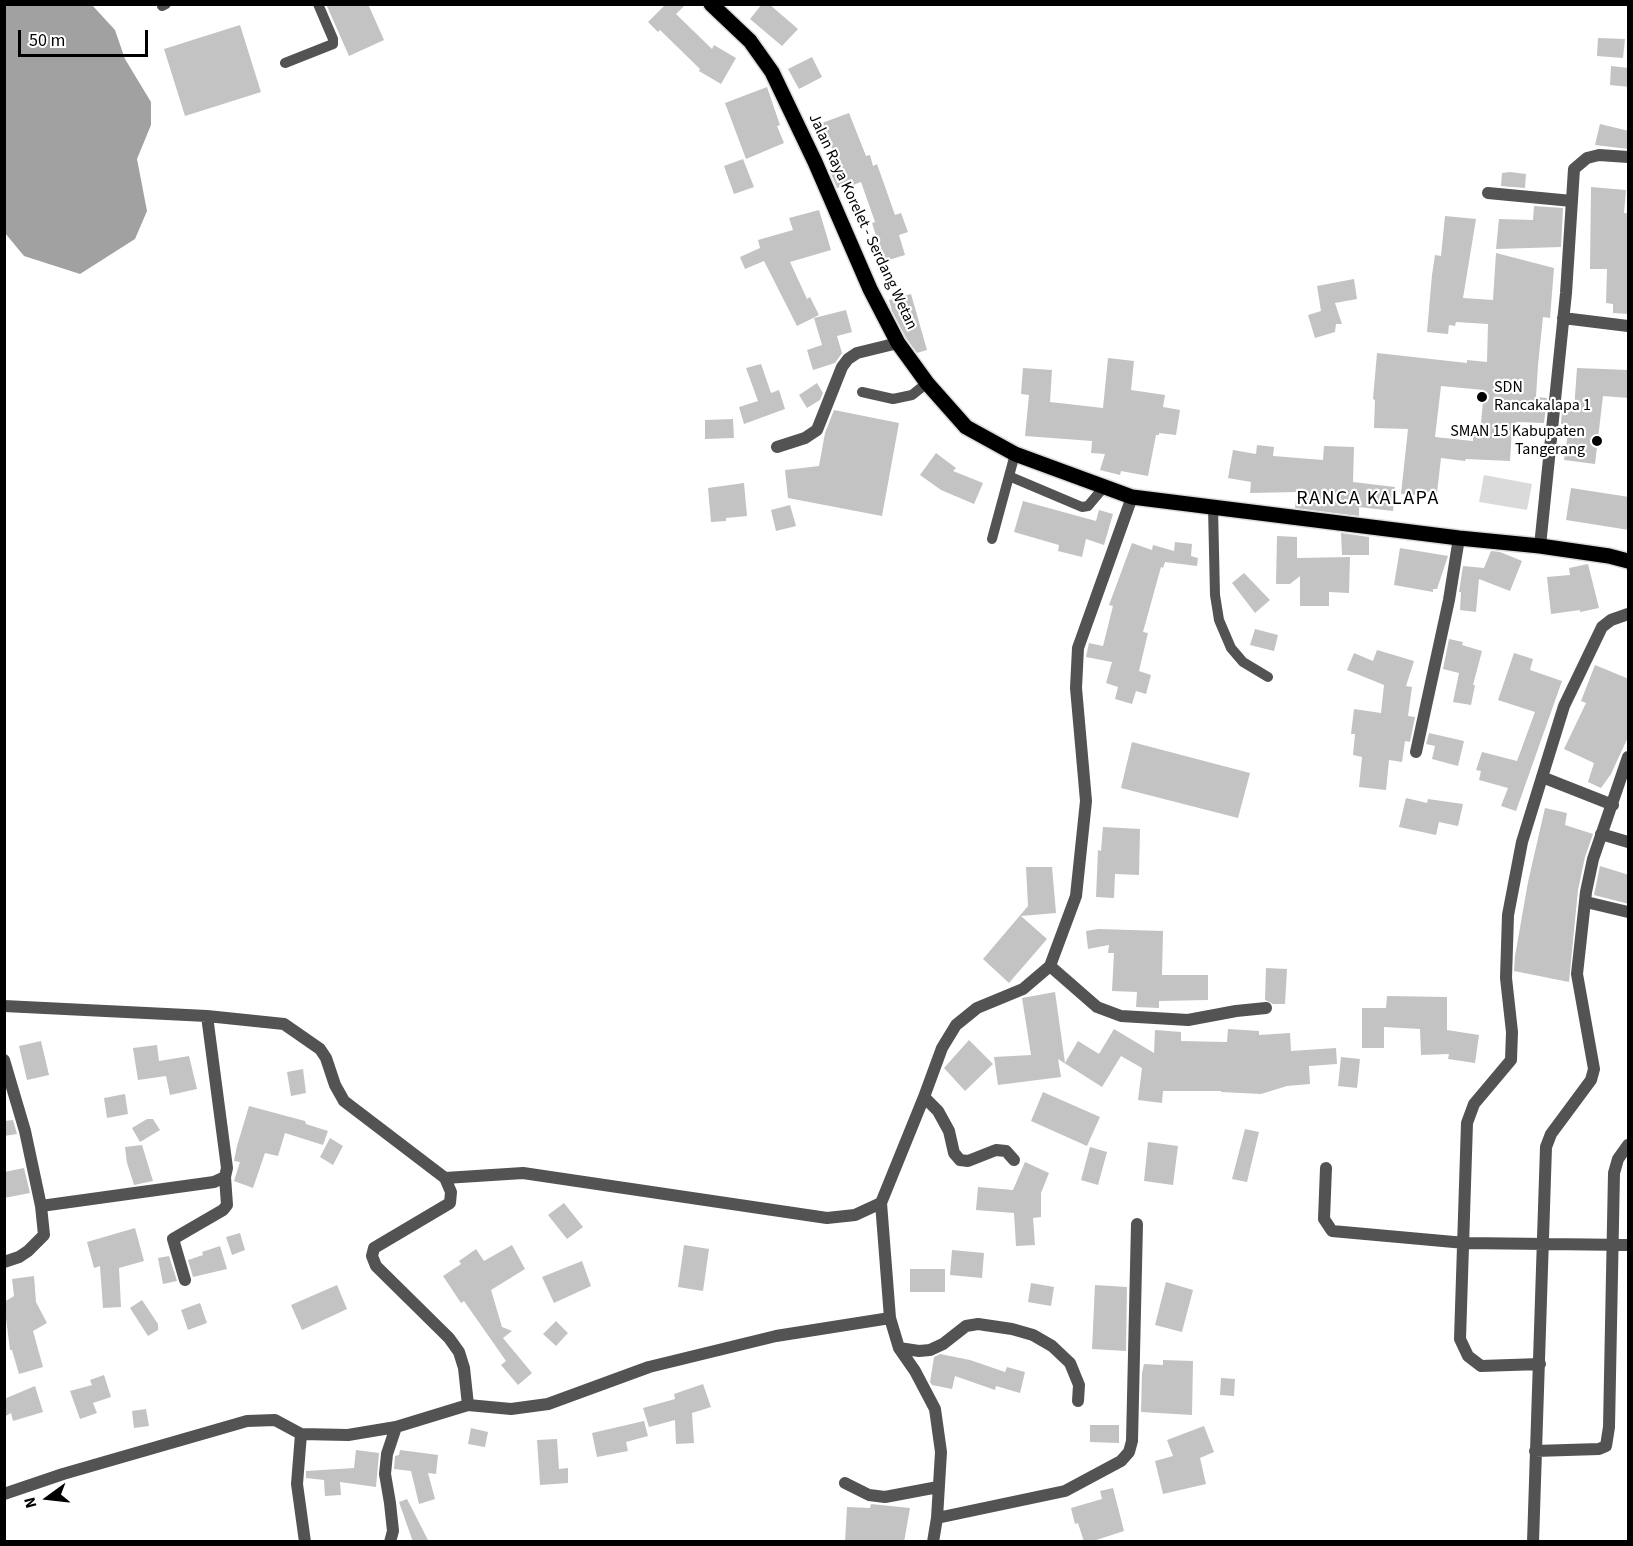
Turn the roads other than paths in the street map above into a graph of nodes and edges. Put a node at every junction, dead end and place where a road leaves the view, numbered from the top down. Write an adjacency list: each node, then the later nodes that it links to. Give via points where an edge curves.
1 (318, 4): 3 (lane, via 333,44)
2 (711, 4): 9 (main road, Jalan Raya Korelet - Serdang Wetan, via 750,41 772,72)
3 (285, 63)
4 (1629, 157): 6 (street, via 1599,155 1580,162 1574,169)
5 (1488, 193): 6 (street)
6 (1572, 201): 7 (street)
7 (1563, 318): 8 (street); 20 (street)
8 (1629, 326)
9 (898, 343): 10 (main road, Jalan Raya Korelet - Serdang Wetan); 12 (street, via 848,359 817,430)
10 (927, 383): 11 (lane, via 912,395 894,399); 13 (main road, Jalan Raya Korelet - Serdang Wetan, via 966,427)
11 (862, 392)
12 (777, 447)
13 (1016, 454): 14 (lane); 15 (main road, Jalan Raya Korelet - Serdang Wetan)
14 (1011, 477): 15 (lane, via 1082,507 1088,506); 19 (lane)
15 (1104, 487): 16 (main road, Jalan Raya Korelet - Serdang Wetan)
16 (1132, 497): 17 (main road, Jalan Raya Korelet - Serdang Wetan); 33 (street, via 1078,648 1076,688 1086,801 1076,896)
17 (1213, 507): 18 (main road, Jalan Raya Korelet - Serdang Wetan); 23 (lane, via 1219,620 1231,648 1243,662)
18 (1459, 538): 20 (main road, Jalan Raya Korelet - Serdang Wetan); 24 (street)
19 (992, 539)
20 (1540, 546): 21 (main road, Jalan Raya Korelet - Serdang Wetan)
21 (1629, 561)
22 (1629, 614): 26 (street, via 1611,620 1597,635 1564,706)
23 (1268, 677)
24 (1416, 753)
25 (1629, 757): 27 (street)
26 (1542, 777): 28 (street); 47 (street, via 1522,842 1508,915 1506,978 1511,1060 1474,1104 1467,1123)
27 (1624, 791): 28 (street)
28 (1613, 806): 29 (street)
29 (1601, 834): 30 (street); 31 (street)
30 (1629, 842)
31 (1586, 902): 32 (street); 48 (street, via 1577,974 1594,1069 1591,1080 1551,1134 1546,1147)
32 (1629, 912)
33 (1050, 966): 35 (street, via 1097,1007 1120,1016 1188,1020); 38 (street, via 1023,989 977,1008 956,1025 942,1048)
34 (4, 1006): 36 (street)
35 (1266, 1008)
36 (207, 1016): 42 (street, via 227,1168); 43 (street, via 284,1024 312,1042 326,1058 344,1101)
37 (4, 1060): 45 (street)
38 (924, 1097): 40 (street, via 938,1111 960,1160 968,1161 996,1150 1006,1151); 44 (street)
39 (1629, 1145): 49 (street, via 1618,1159 1614,1173)
40 (1014, 1160)
41 (1326, 1168): 47 (street, via 1324,1219 1332,1231)
42 (225, 1178): 45 (street); 52 (street, via 223,1210 173,1239)
43 (445, 1178): 44 (street, via 523,1173 827,1218 855,1215); 57 (street, via 451,1192 450,1203 374,1248 372,1256 376,1266 459,1352)
44 (881, 1203): 53 (street)
45 (41, 1206): 51 (street, via 44,1235 28,1251)
46 (1137, 1224): 64 (street, via 1129,1452 1121,1461 1065,1491)
47 (1465, 1243): 48 (street); 55 (street, via 1460,1339 1463,1348 1481,1366)
48 (1543, 1244): 49 (street); 55 (street)
49 (1612, 1245): 50 (street); 60 (street, via 1606,1446)
50 (1629, 1245)
51 (4, 1262)
52 (185, 1280)
53 (890, 1318): 54 (street); 57 (street, via 776,1336 649,1367 548,1404 511,1409)
54 (899, 1348): 56 (street, via 930,1350 966,1326 978,1324 1033,1335 1070,1363 1080,1385); 62 (street, via 934,1409 941,1452)
55 (1540, 1364): 60 (street)
56 (1078, 1401)
57 (468, 1405): 58 (street)
58 (396, 1427): 59 (street, via 348,1435); 66 (street, via 385,1474 393,1531)
59 (301, 1434): 63 (street, via 274,1420 247,1421); 65 (street, via 297,1484)
60 (1534, 1451): 68 (street)
61 (844, 1483): 62 (street, via 869,1495 885,1497)
62 (938, 1487): 64 (street)
63 (4, 1494)
64 (937, 1518): 67 (street)
65 (306, 1542)
66 (390, 1542)
67 (933, 1542)
68 (1533, 1542)

